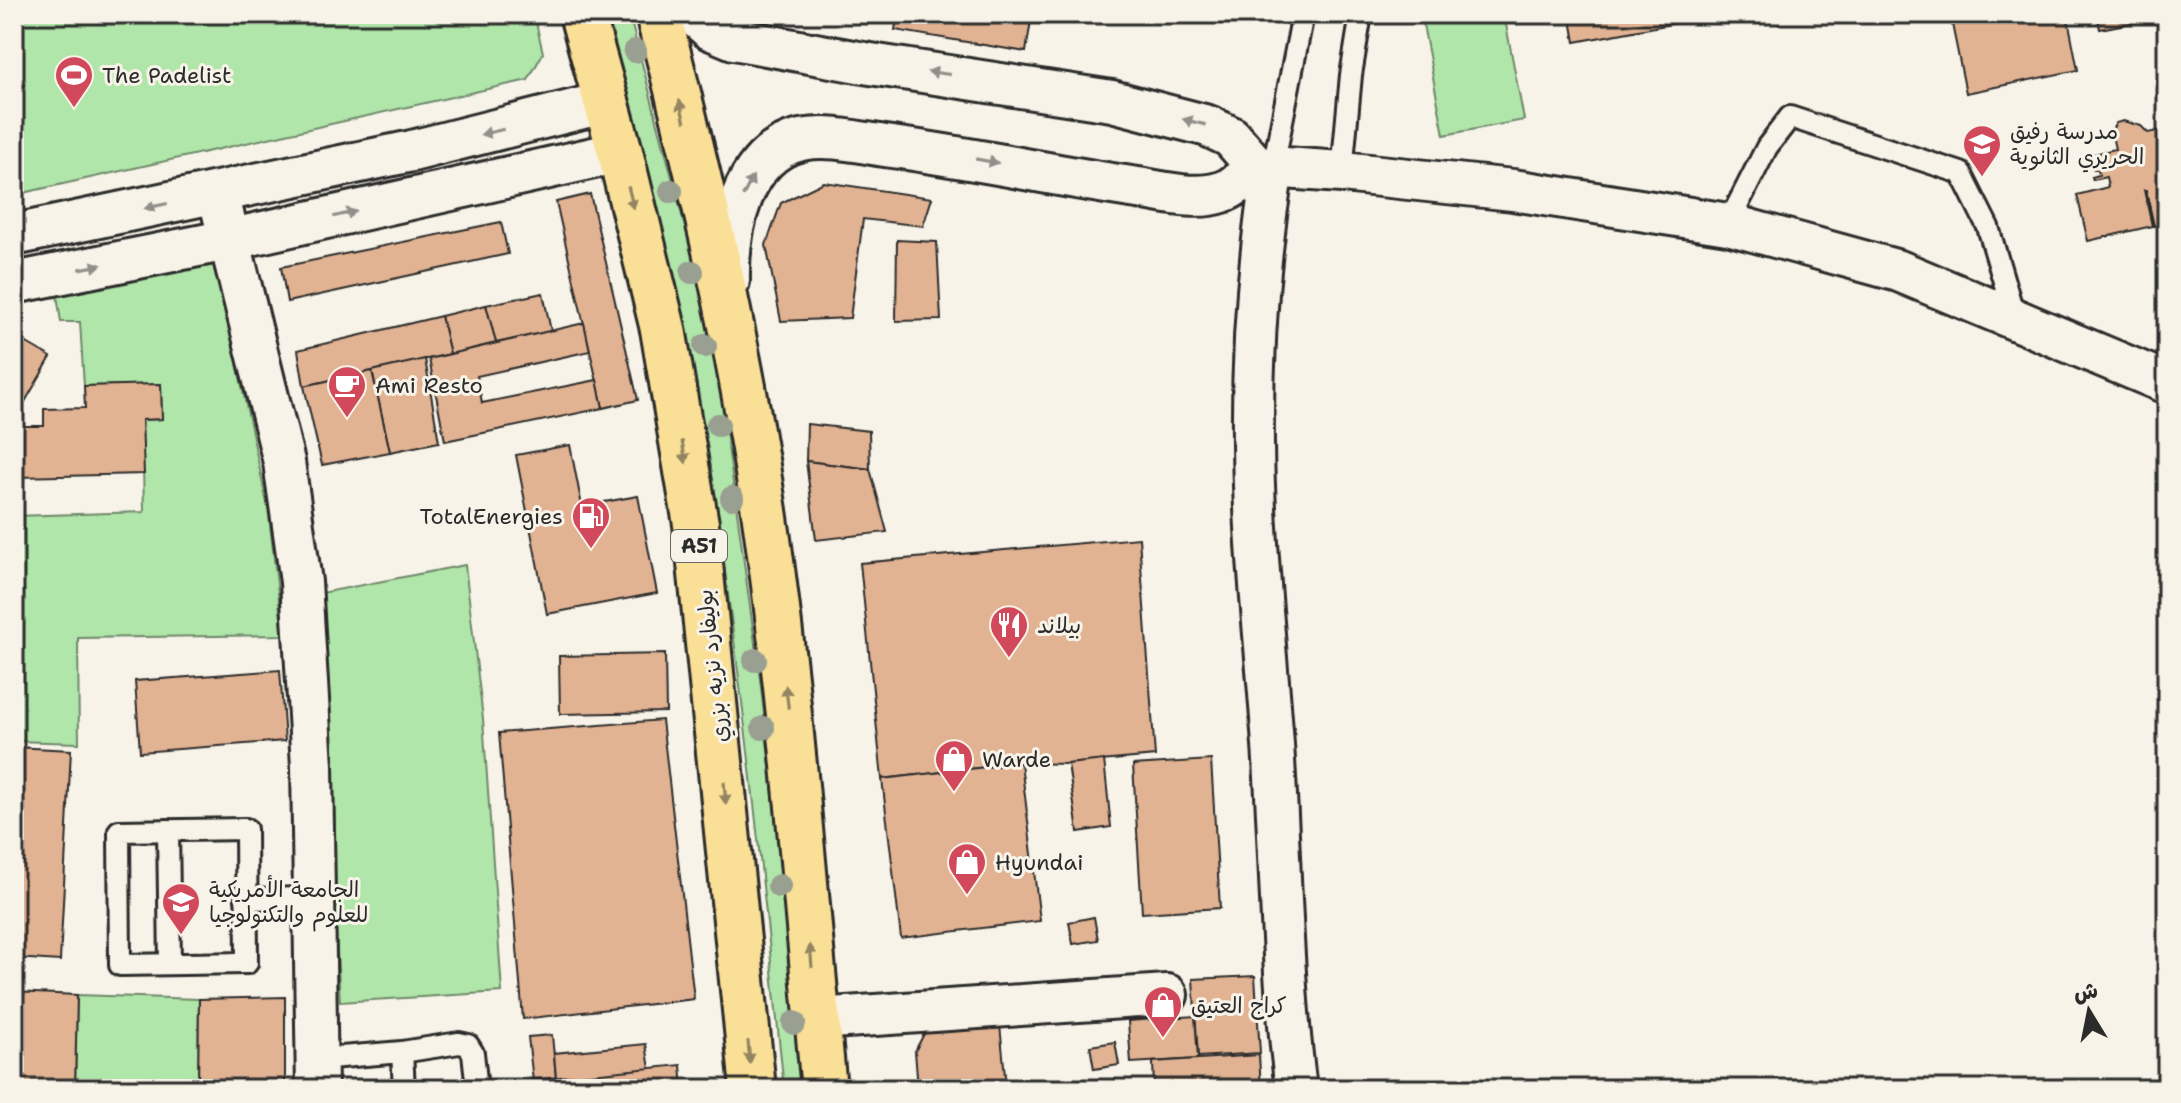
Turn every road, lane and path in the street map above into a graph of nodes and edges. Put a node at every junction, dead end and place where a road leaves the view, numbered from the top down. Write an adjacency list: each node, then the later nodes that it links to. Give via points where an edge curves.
1 (582, 14): 6 (highway, بوليفارد نزيه بزري / A51)
2 (658, 14): 15 (highway, one-way to 2)
3 (693, 14): 8 (street, one-way to 3, via 1231,137 1208,126 1112,101 734,39)
4 (1303, 14): 8 (lane)
5 (1361, 14): 9 (lane)
6 (606, 102): 7 (highway, بوليفارد نزيه بزري / A51); 10 (street, one-way to 10)
7 (620, 152): 13 (street, one-way to 7); 28 (highway, بوليفارد نزيه بزري / A51, one-way to 28, via 663,329 696,524)
8 (1264, 167): 9 (street); 15 (street, one-way to 8, via 730,245 742,197 772,154 800,140 948,154 1199,196 1225,192); 30 (street, via 1253,448)
9 (1342, 172): 11 (street, via 1513,190)
10 (218, 193): 12 (street, one-way to 12); 13 (street)
11 (1728, 224): 16 (street, via 1899,271); 16 (lane, via 1767,147 1790,117 1961,173 1988,227)
12 (14, 235)
13 (228, 240): 14 (street, one-way to 13); 19 (street, via 284,462 301,582 312,766)
14 (14, 283)
15 (729, 316): 23 (highway, one-way to 15, via 789,710 764,512)
16 (2015, 319): 17 (street)
17 (2167, 383)
18 (168, 830): 20 (lane, via 246,829); 21 (lane); 21 (lane, via 119,831 120,965)
19 (313, 898): 20 (lane); 25 (street)
20 (246, 899): 21 (lane, via 247,963)
21 (170, 964)
22 (1167, 995): 23 (street)
23 (817, 1019): 29 (highway)
24 (402, 1052): 25 (lane); 26 (lane); 27 (lane, via 468,1045)
25 (317, 1074)
26 (404, 1089)
27 (477, 1089)
28 (753, 1089)
29 (824, 1089)
30 (1296, 1089)

